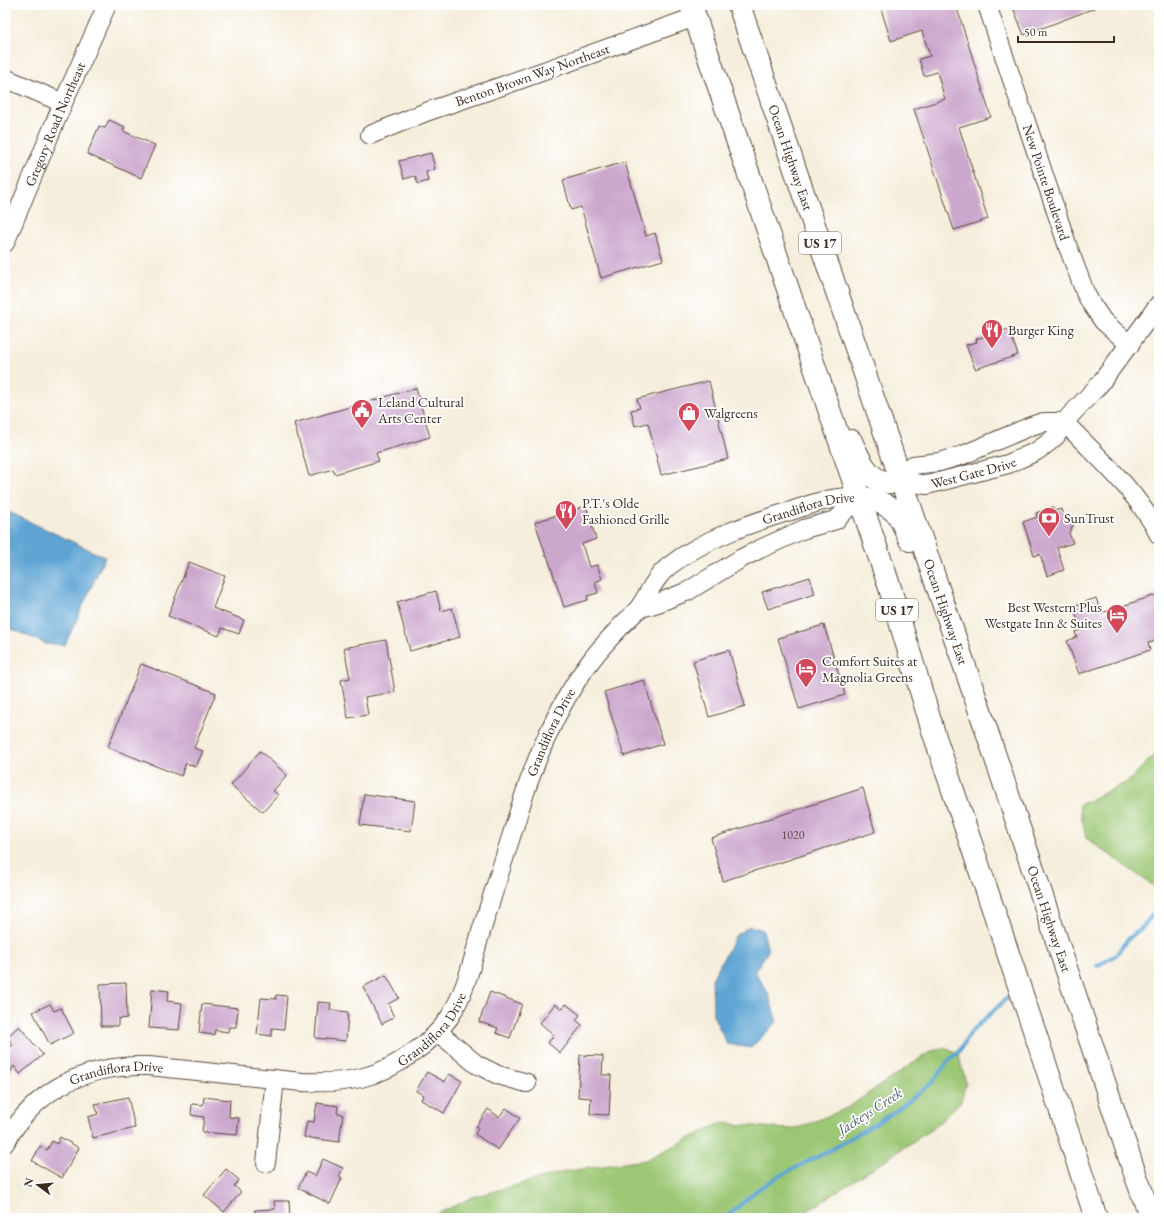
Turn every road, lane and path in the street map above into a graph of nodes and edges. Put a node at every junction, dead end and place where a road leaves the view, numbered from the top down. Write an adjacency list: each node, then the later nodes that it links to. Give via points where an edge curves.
1 (107, 5): 6 (street, Gregory Road Northeast)
2 (739, 5): 13 (highway, Ocean Highway East / US 17)
3 (987, 5): 10 (street, New Pointe Boulevard, via 1085,292 1103,321)
4 (693, 11): 7 (street, Benton Brown Way Northeast); 11 (highway, US 17)
5 (5, 78): 6 (street)
6 (63, 103): 8 (street, Gregory Road Northeast)
7 (370, 135)
8 (5, 243)
9 (1159, 304): 10 (street, West Gate Drive)
10 (1130, 345): 12 (street, West Gate Drive, via 1099,385)
11 (813, 364): 13 (highway, via 864,467 880,481); 14 (highway, US 17)
12 (1064, 422): 13 (street, West Gate Drive, via 1043,422 953,458 930,464 912,465); 13 (street, West Gate Drive, via 1056,436 1048,443 1008,464 928,485); 15 (street, via 1124,485 1144,509)
13 (901, 480): 16 (highway, Ocean Highway East / US 17)
14 (859, 497): 16 (highway, via 872,499 897,514); 17 (street, Grandiflora Drive, via 836,520 804,530 760,549 688,591); 17 (street, Grandiflora Drive, via 831,499 759,521 698,548 668,567 659,576); 23 (highway, US 17, via 889,585 934,734)
15 (1159, 535)
16 (944, 605): 26 (highway, Ocean Highway East / US 17)
17 (638, 609): 18 (street, Grandiflora Drive, via 590,663 555,720 526,787 463,987)
18 (438, 1032): 19 (street, Grandiflora Drive, via 404,1060 385,1071 367,1077 345,1082 322,1083); 20 (street, via 476,1064 498,1075)
19 (275, 1079): 21 (street, Grandiflora Drive, via 148,1066 125,1066 93,1071 61,1084 47,1094 19,1122); 22 (street)
20 (527, 1083)
21 (5, 1143)
22 (266, 1163)
23 (1085, 1186): 24 (highway, US 17); 25 (highway)
24 (1096, 1218)
25 (1102, 1218)
26 (1151, 1218)

